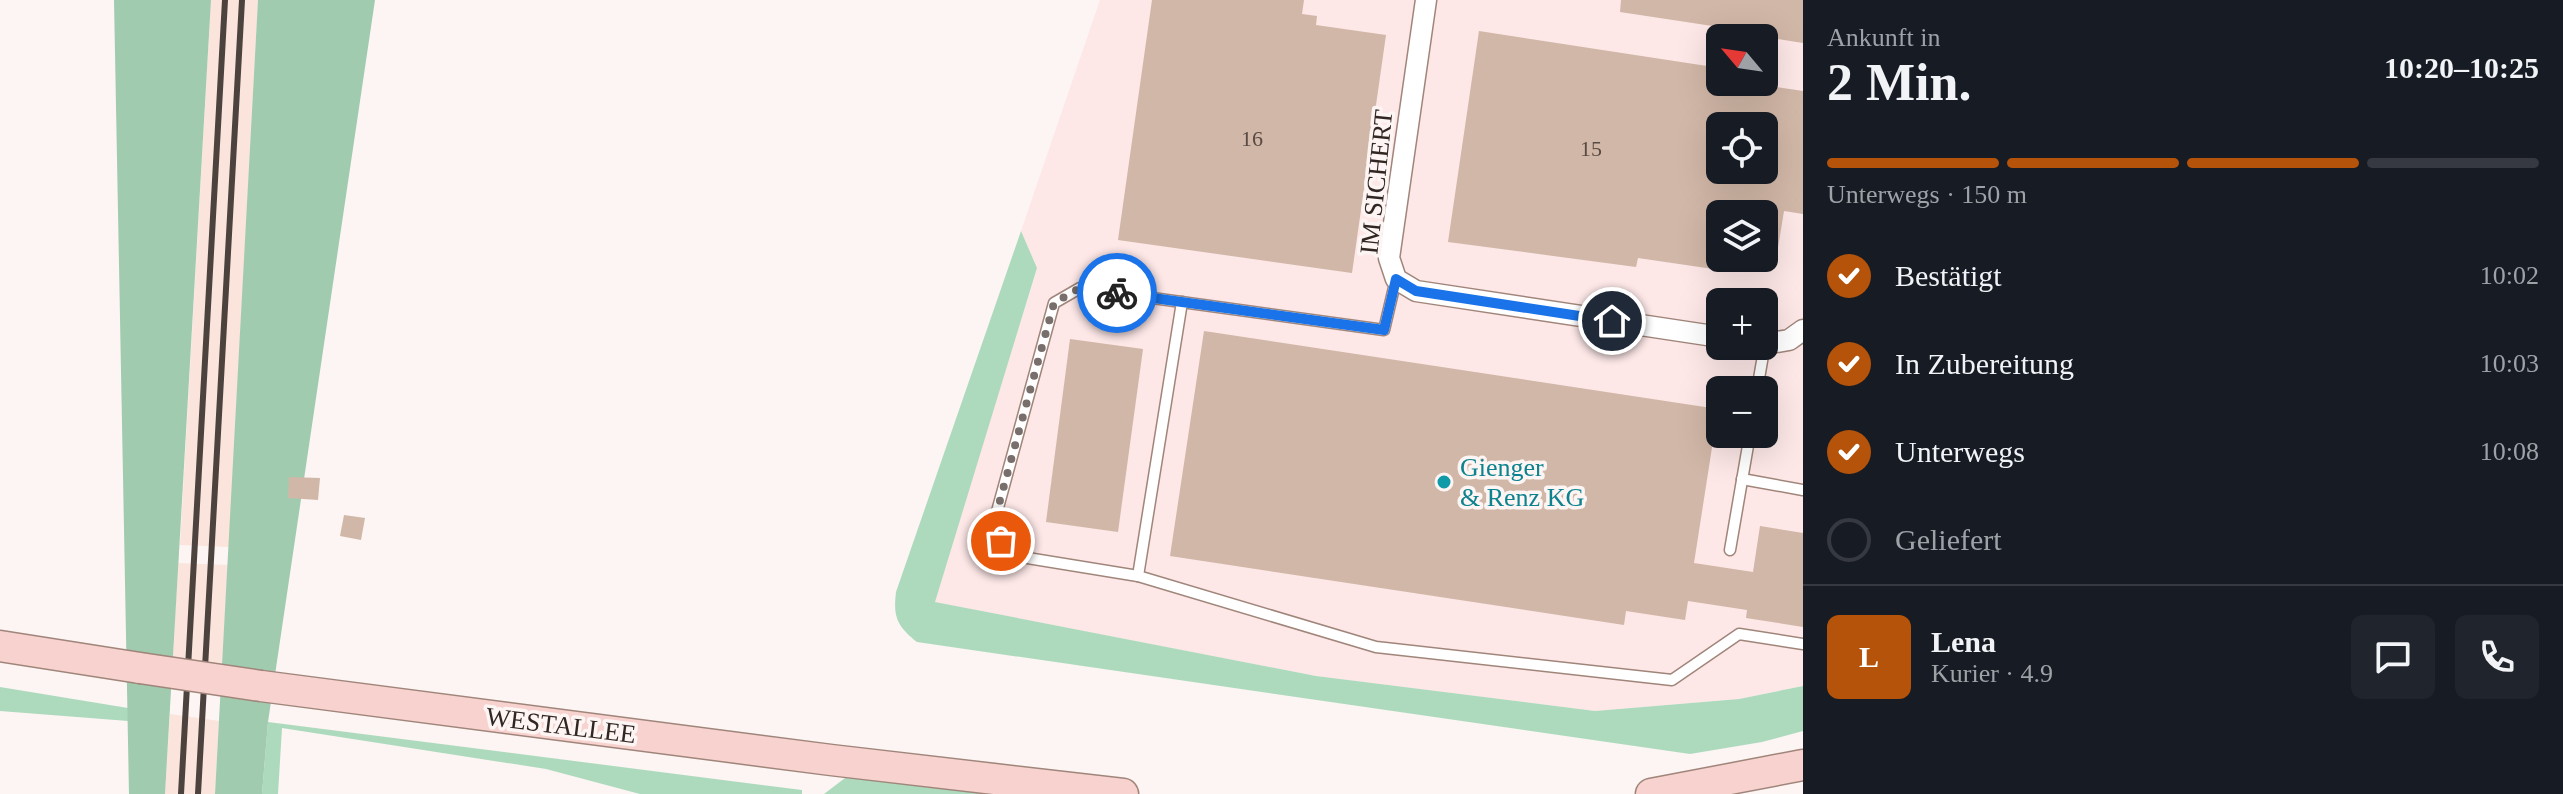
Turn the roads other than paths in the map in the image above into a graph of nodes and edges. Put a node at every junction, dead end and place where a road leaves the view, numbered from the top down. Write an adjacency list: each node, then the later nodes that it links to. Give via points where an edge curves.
1 (1426, 0): 2 (street, IM SICHERT, via 1389,258)
2 (1396, 279): 3 (lane, via 1384,330); 5 (street, IM SICHERT, via 1416,291)
3 (1182, 302): 11 (lane); 11 (lane, via 1080,288 1054,303 993,526 1009,555)
4 (1803, 330): 6 (street)
5 (1706, 335)
6 (1778, 342)
7 (1748, 448): 8 (lane)
8 (1742, 479): 9 (lane); 10 (lane)
9 (1803, 490)
10 (1730, 550)
11 (1138, 576): 12 (lane, via 1376,647 1672,680 1739,634)
12 (1803, 644)
13 (0, 646): 15 (main road, WESTALLEE, bridge, via 261,686)
14 (1803, 765): 16 (main road)
15 (1123, 794)
16 (1651, 794)

